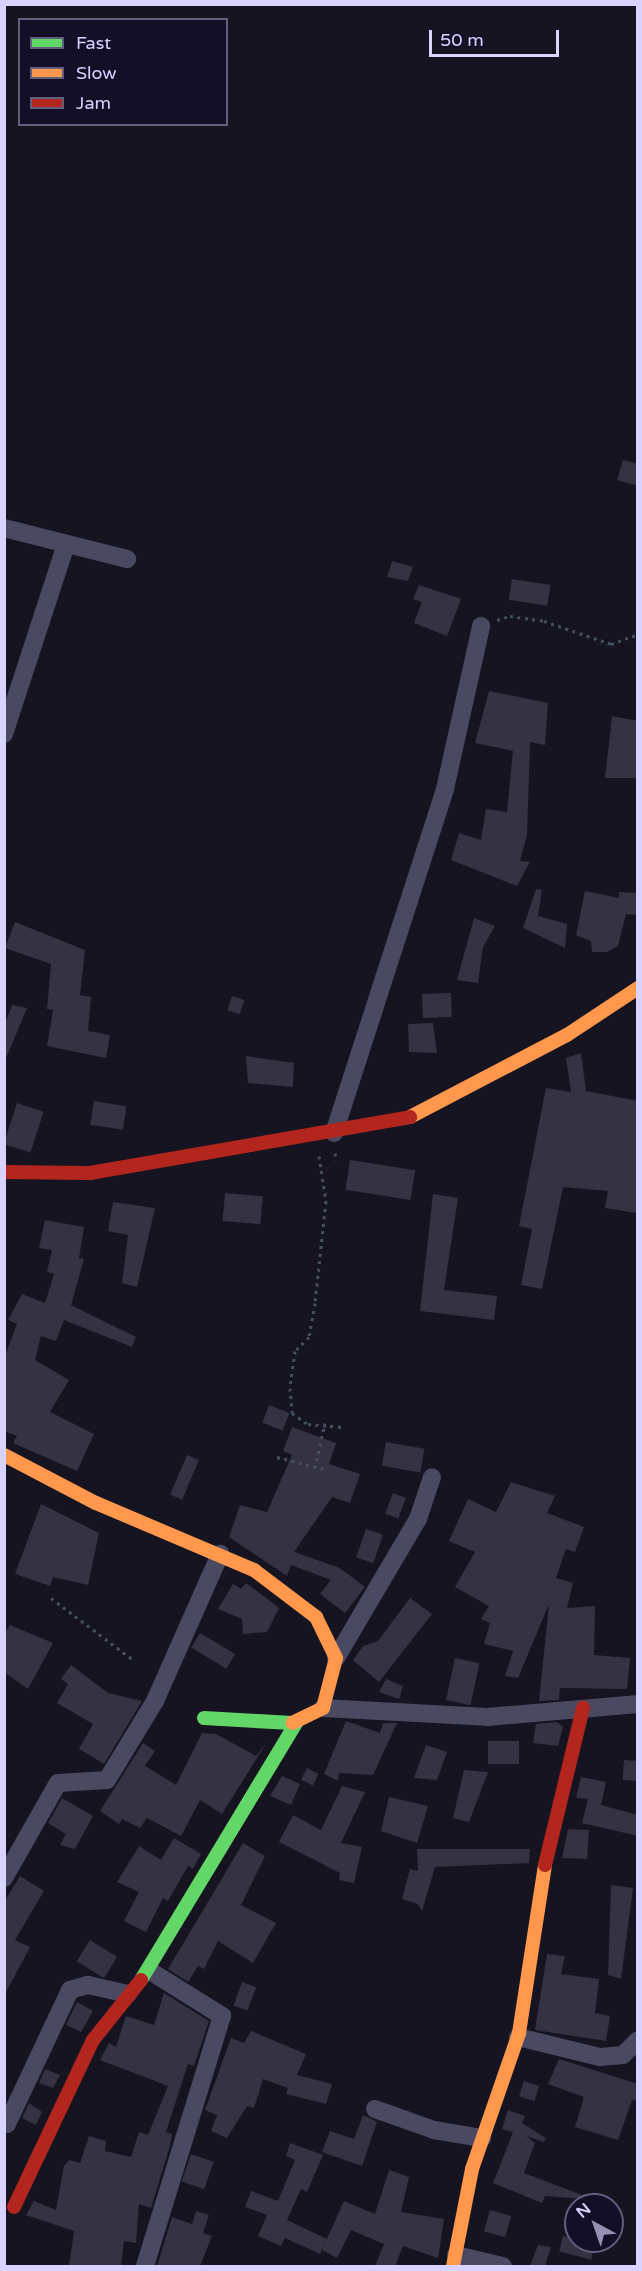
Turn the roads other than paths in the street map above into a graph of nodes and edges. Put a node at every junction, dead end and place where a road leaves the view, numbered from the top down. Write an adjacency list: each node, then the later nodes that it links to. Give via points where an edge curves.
1 (4, 528): 2 (street)
2 (66, 544): 3 (street); 5 (street)
3 (127, 559)
4 (481, 626): 7 (street, via 445,789)
5 (4, 734)
6 (638, 988): 7 (street, via 567,1035 422,1113)
7 (327, 1135): 8 (street, via 90,1173)
8 (4, 1172)
9 (4, 1455): 11 (street, via 96,1503)
10 (432, 1477): 12 (street, via 418,1519)
11 (220, 1554): 12 (street, via 254,1570 316,1617); 18 (street, via 155,1701 107,1780 58,1783)
12 (336, 1658): 14 (street)
13 (638, 1704): 15 (street)
14 (323, 1708): 15 (street, via 486,1717); 17 (street)
15 (583, 1708): 21 (street, via 549,1843)
16 (204, 1718): 17 (street)
17 (296, 1723): 19 (street)
18 (4, 1878)
19 (150, 1971): 20 (street); 28 (street, via 222,2016)
20 (128, 1994): 24 (street, via 88,1984 70,1990); 26 (street, via 93,2040)
21 (518, 2037): 22 (street, via 600,2057 623,2055); 25 (street)
22 (638, 2040)
23 (375, 2109): 25 (street, via 434,2130)
24 (7, 2124)
25 (482, 2138): 27 (street)
26 (14, 2207)
27 (454, 2261): 29 (street)
28 (145, 2266)
29 (503, 2266)

